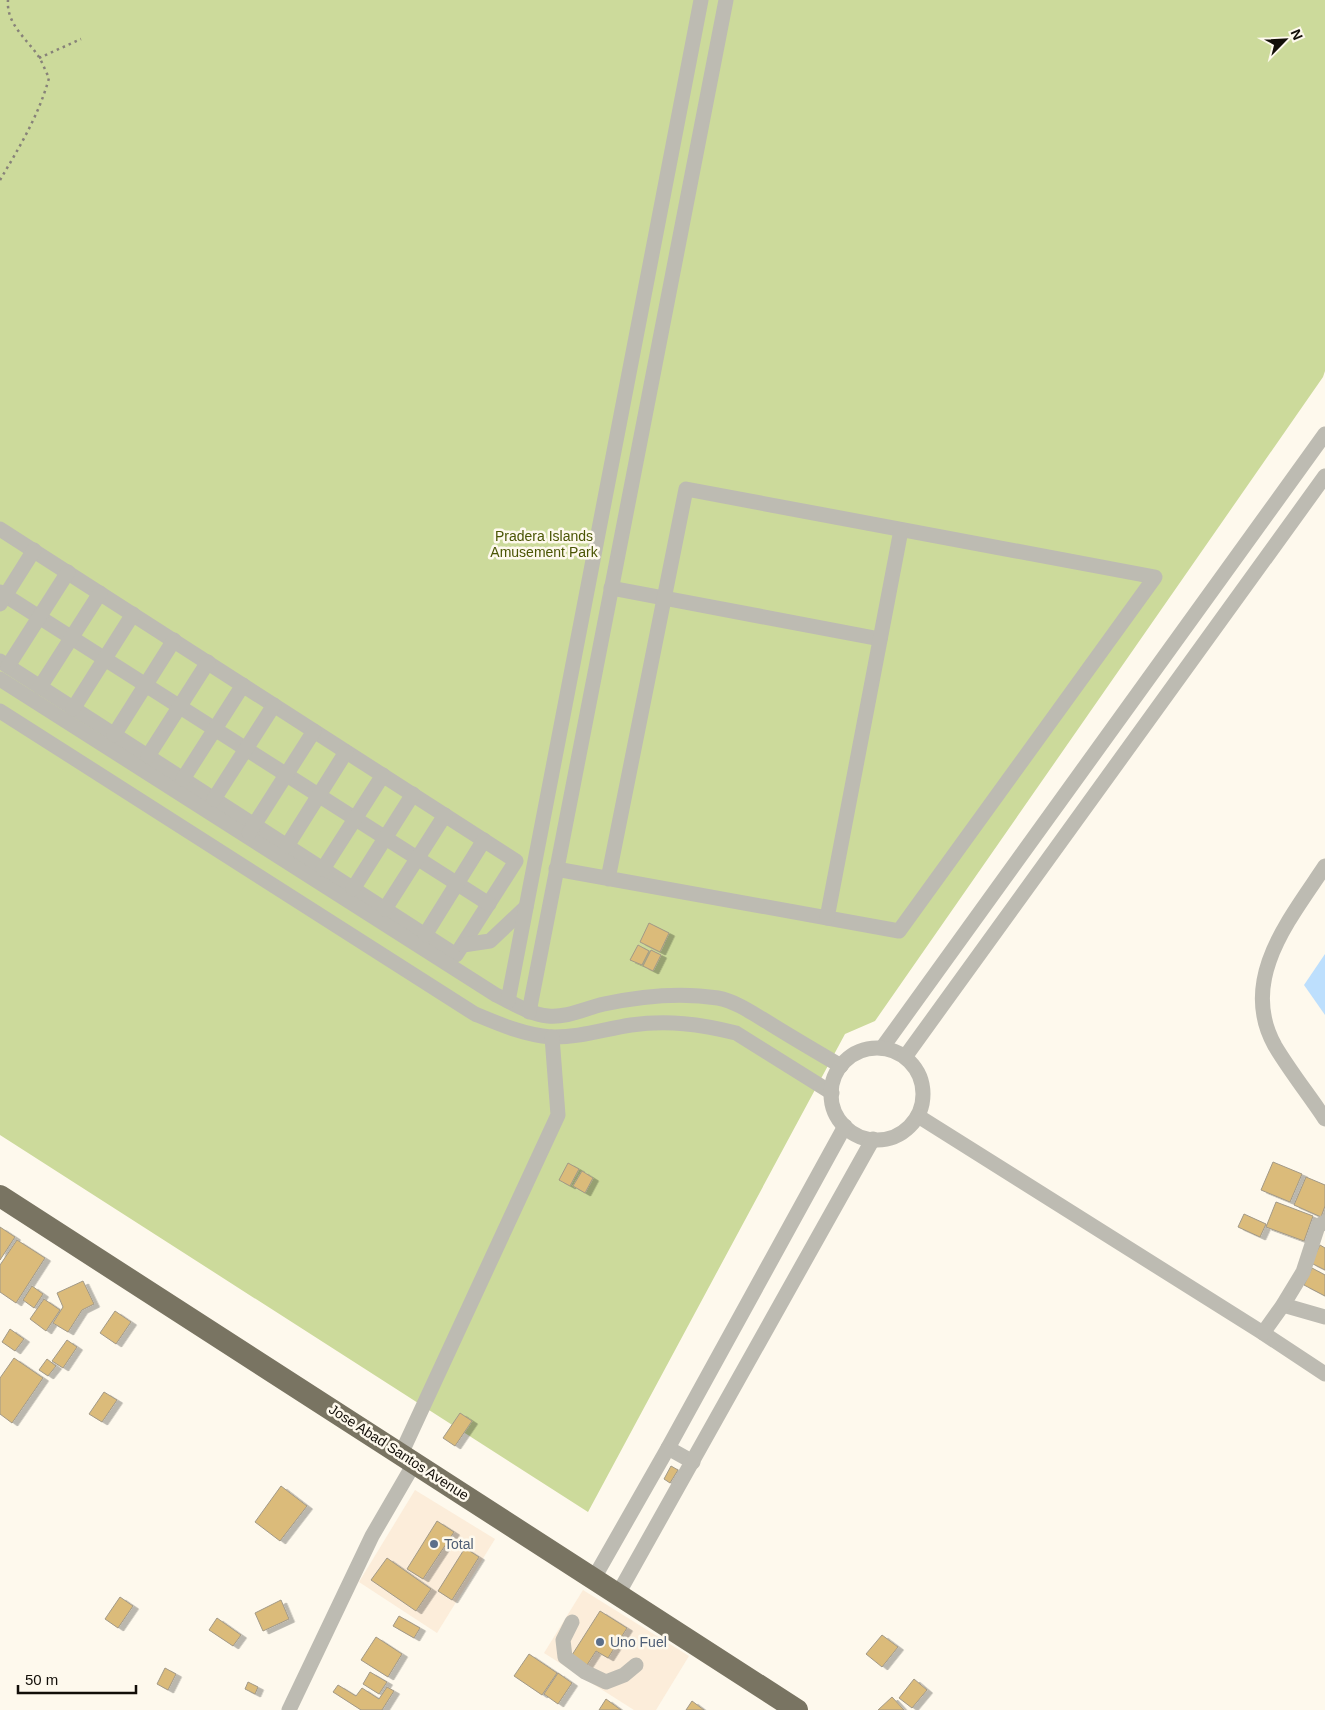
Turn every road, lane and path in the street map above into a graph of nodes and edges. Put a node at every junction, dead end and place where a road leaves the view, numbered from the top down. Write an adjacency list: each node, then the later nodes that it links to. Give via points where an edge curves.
1 (8, 0): 5 (path, via 14,26)
2 (701, 0): 58 (street)
3 (726, 0): 13 (street)
4 (81, 39): 5 (path)
5 (39, 58): 6 (path, via 49,78 44,97)
6 (0, 180)
7 (1325, 434): 66 (street)
8 (1325, 476): 67 (street)
9 (0, 530): 11 (street)
10 (901, 530): 16 (street, via 686,489); 20 (street); 60 (street, via 1155,577 899,931)
11 (34, 550): 12 (street); 15 (street)
12 (68, 572): 14 (street); 18 (street)
13 (612, 588): 16 (street); 53 (street)
14 (100, 593): 17 (street); 19 (street)
15 (2, 597): 18 (street)
16 (664, 598): 20 (street); 54 (street)
17 (133, 614): 21 (street); 22 (street)
18 (39, 617): 19 (street); 24 (street)
19 (72, 638): 22 (street); 27 (street)
20 (880, 639): 60 (street)
21 (174, 640): 23 (street); 25 (street)
22 (105, 659): 25 (street); 30 (street)
23 (208, 662): 26 (street); 29 (street)
24 (3, 669): 27 (street); 46 (street)
25 (145, 685): 29 (street); 34 (street)
26 (243, 685): 28 (street); 32 (street)
27 (40, 688): 30 (street)
28 (274, 705): 33 (street); 35 (street)
29 (180, 707): 32 (street); 37 (street)
30 (73, 708): 34 (street)
31 (0, 711): 65 (street, via 475,1014 506,1027)
32 (215, 729): 35 (street); 40 (street)
33 (314, 731): 36 (street); 38 (street)
34 (114, 735): 37 (street)
35 (246, 749): 38 (street); 43 (street)
36 (346, 752): 39 (street); 42 (street)
37 (148, 756): 40 (street)
38 (286, 775): 42 (street); 46 (street)
39 (383, 775): 41 (street); 45 (street)
40 (183, 779): 43 (street)
41 (413, 794): 44 (street); 47 (street)
42 (319, 795): 45 (street); 49 (street)
43 (214, 799): 46 (street)
44 (445, 815): 48 (street); 50 (street)
45 (355, 819): 47 (street); 52 (street)
46 (251, 830): 49 (street); 63 (street)
47 (385, 838): 50 (street); 56 (street)
48 (484, 840): 55 (street); 57 (street, via 516,861)
49 (287, 846): 52 (street)
50 (417, 858): 55 (street); 59 (street)
51 (1325, 866): 71 (street, via 1279,935 1270,956 1264,984 1263,1014 1275,1045)
52 (323, 869): 56 (street)
53 (556, 869): 54 (street); 64 (street)
54 (608, 878): 60 (street)
55 (457, 884): 57 (street); 61 (street)
56 (353, 889): 59 (street)
57 (489, 904): 62 (street)
58 (526, 907): 62 (street, via 490,941); 63 (street)
59 (384, 909): 61 (street)
60 (827, 918)
61 (425, 935): 62 (street, via 456,955)
62 (463, 945)
63 (508, 1001): 64 (street)
64 (529, 1012): 68 (street, via 550,1016 656,997 686,995 720,999 748,1011)
65 (552, 1037): 69 (street, via 671,1022 720,1029 736,1033); 81 (street, via 558,1115)
66 (882, 1048): 67 (street); 68 (street, via 855,1054)
67 (905, 1057): 70 (street, via 914,1067 922,1085)
68 (841, 1066): 69 (street)
69 (832, 1093): 72 (street, via 837,1115)
70 (918, 1116): 73 (street, via 899,1134); 78 (street)
71 (1325, 1119)
72 (845, 1126): 73 (street); 80 (street)
73 (873, 1139): 82 (street)
74 (0, 1196): 81 (highway, Jose Abad Santos Avenue)
75 (1325, 1222): 76 (street, via 1318,1226 1303,1272)
76 (1283, 1305): 77 (street); 78 (street)
77 (1325, 1317)
78 (1263, 1334): 79 (street)
79 (1325, 1374)
80 (668, 1448): 82 (street); 83 (street)
81 (408, 1458): 83 (highway, Jose Abad Santos Avenue); 87 (street)
82 (692, 1462): 84 (street)
83 (594, 1578): 84 (highway, Jose Abad Santos Avenue)
84 (618, 1594): 88 (highway, Jose Abad Santos Avenue)
85 (572, 1622): 86 (street, via 563,1640 565,1657 585,1672 606,1682 624,1675)
86 (636, 1665)
87 (289, 1710)
88 (797, 1710)

